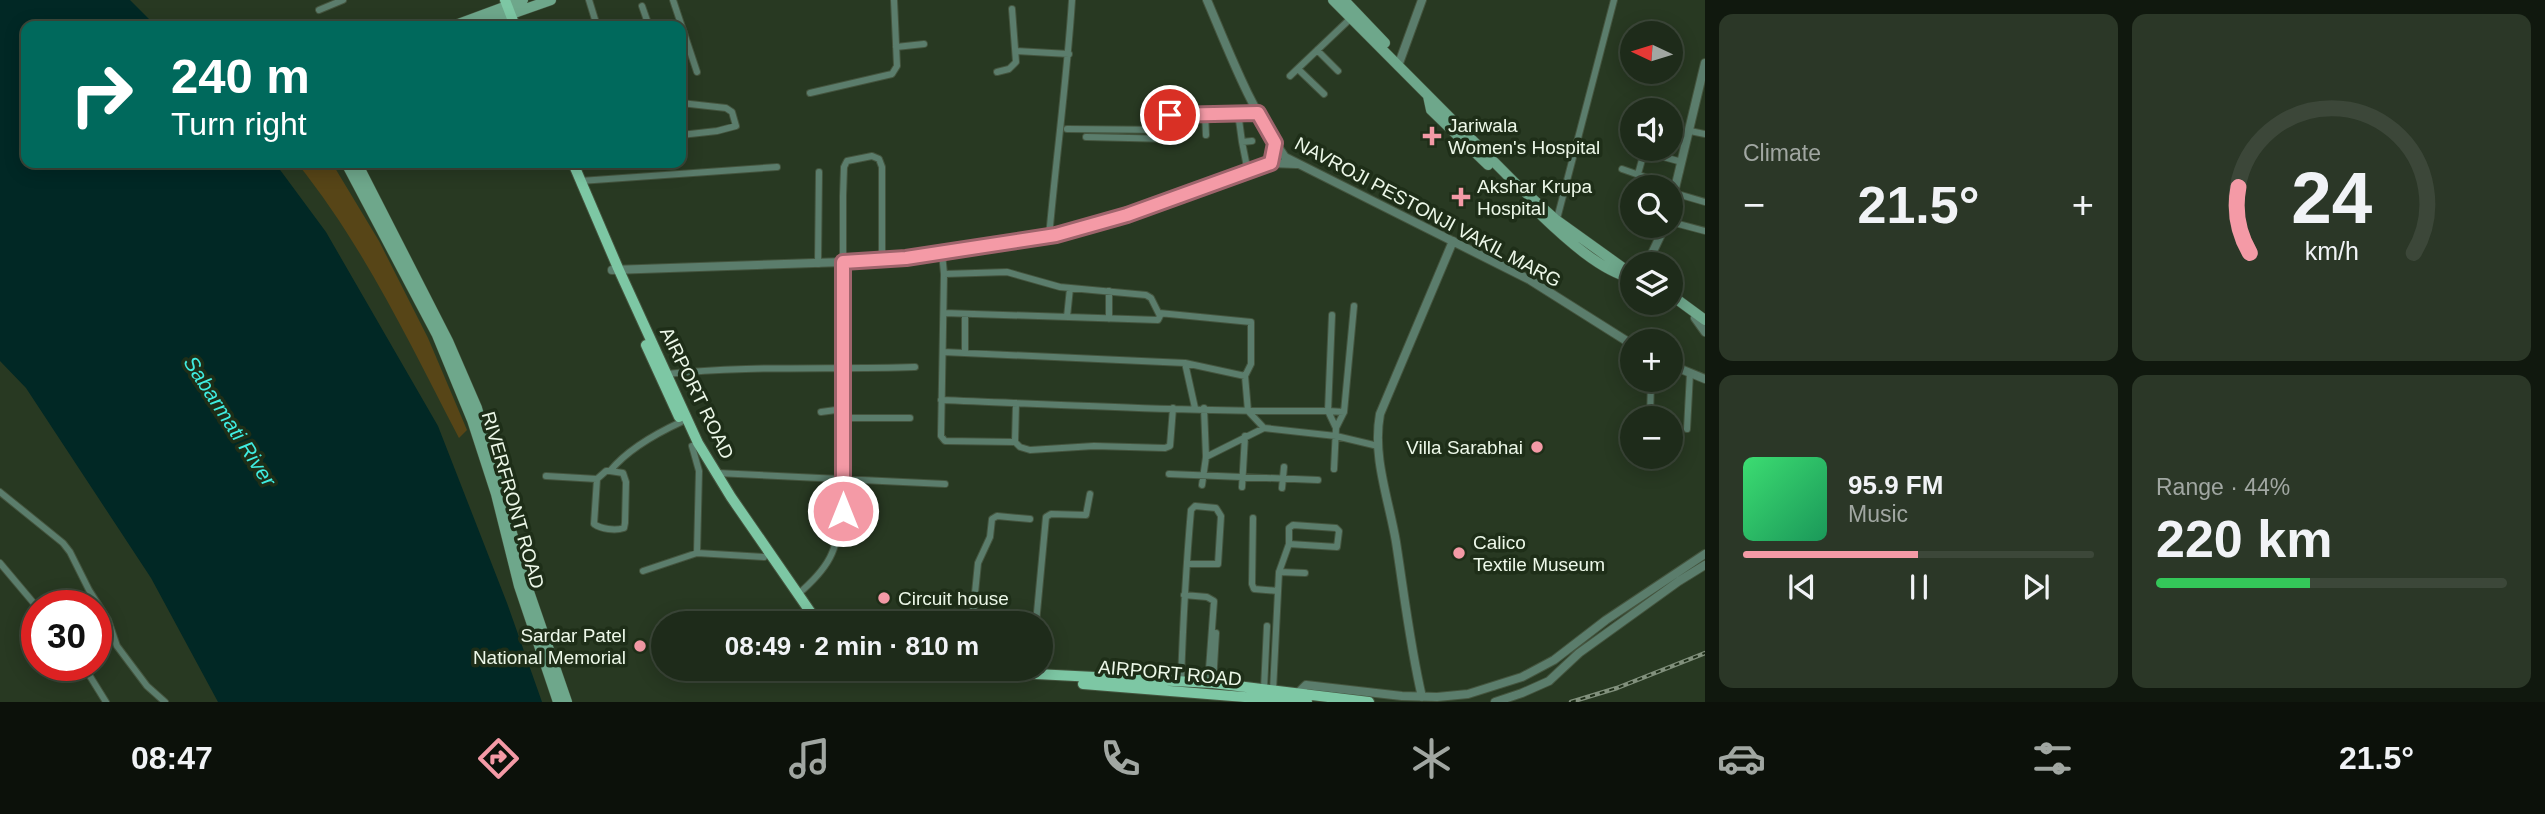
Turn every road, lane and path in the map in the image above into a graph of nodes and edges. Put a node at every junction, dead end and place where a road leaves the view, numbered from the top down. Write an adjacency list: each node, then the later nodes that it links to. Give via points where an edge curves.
1 (343, 0): 15 (street)
2 (523, 0): 16 (main road)
3 (551, 0): 16 (main road)
4 (589, 0): 20 (street)
5 (673, 0): 22 (street)
6 (894, 0): 25 (street)
7 (1072, 0): 28 (street)
8 (1208, 0): 39 (street, NAVROJI PESTONJI VAKIL MARG)
9 (1333, 0): 17 (main road)
10 (1344, 0): 29 (main road)
11 (1422, 0): 29 (street)
12 (1614, 0): 70 (street)
13 (642, 6): 21 (street)
14 (1012, 9): 27 (street)
15 (319, 10)
16 (505, 10): 18 (main road); 19 (main road)
17 (1351, 18): 26 (street); 29 (main road)
18 (469, 21)
19 (486, 21)
20 (595, 21)
21 (647, 21)
22 (679, 21)
23 (686, 43): 33 (street)
24 (924, 44): 25 (street)
25 (896, 47): 36 (street, via 897,66 892,74)
26 (1317, 50): 31 (street); 32 (street)
27 (1016, 51): 28 (street); 34 (street, via 1013,67)
28 (1069, 54): 73 (street)
29 (1399, 63): 70 (main road); 80 (main road, via 1555,219)
30 (1705, 63): 44 (street)
31 (1298, 69): 35 (street); 37 (street)
32 (1338, 71)
33 (697, 72)
34 (997, 72)
35 (1290, 76)
36 (810, 93)
37 (1324, 94)
38 (686, 104): 45 (street, via 726,108 736,126)
39 (1258, 113): 40 (street); 51 (street, NAVROJI PESTONJI VAKIL MARG)
40 (1205, 114): 43 (street, via 1170,115); 47 (street)
41 (1239, 120): 50 (street)
42 (1067, 129): 43 (street)
43 (1171, 130): 48 (street, via 1171,139)
44 (1690, 131): 46 (street); 54 (street)
45 (686, 134)
46 (1705, 134)
47 (1206, 135)
48 (1086, 137)
49 (1252, 141): 50 (street)
50 (1242, 142): 64 (street)
51 (1275, 143): 55 (street); 56 (street, NAVROJI PESTONJI VAKIL MARG, via 1285,157)
52 (1642, 161): 65 (street)
53 (1679, 161): 54 (street)
54 (1682, 162): 66 (street)
55 (1271, 163): 56 (street); 64 (street)
56 (1298, 164): 74 (street, NAVROJI PESTONJI VAKIL MARG)
57 (777, 167): 67 (street)
58 (349, 168): 180 (main road, RIVERFRONT ROAD, via 437,335 472,420)
59 (360, 168): 181 (main road, RIVERFRONT ROAD, via 477,408 526,583)
60 (568, 168): 81 (main road, AIRPORT ROAD)
61 (575, 168): 67 (main road, AIRPORT ROAD)
62 (1622, 169): 65 (street)
63 (819, 172): 79 (street)
64 (1248, 172): 73 (street)
65 (1638, 174)
66 (1679, 175)
67 (580, 181): 81 (main road, AIRPORT ROAD)
68 (1683, 193): 69 (street)
69 (1705, 202)
70 (1558, 215): 76 (main road)
71 (1683, 225): 72 (street)
72 (1705, 231)
73 (1049, 237): 75 (street)
74 (1453, 241): 96 (street, NAVROJI PESTONJI VAKIL MARG, via 1530,280); 126 (street, via 1380,414)
75 (942, 253): 77 (street); 82 (street)
76 (1620, 259)
77 (882, 260): 78 (street); 78 (street, via 882,167 872,156 847,161 844,167)
78 (843, 262): 79 (street); 101 (street)
79 (818, 264): 81 (street)
80 (1620, 267)
81 (615, 269): 104 (main road, AIRPORT ROAD); 119 (main road, AIRPORT ROAD)
82 (944, 274): 83 (street, via 1007,272); 88 (street)
83 (1070, 288): 84 (street); 92 (street)
84 (1109, 291): 89 (street, via 1149,296); 93 (street)
85 (1683, 305): 94 (main road)
86 (1354, 306): 116 (street)
87 (1683, 309): 94 (main road)
88 (944, 313): 90 (street); 97 (street)
89 (1159, 313): 93 (street, via 1157,320); 105 (street, via 1251,322 1251,363)
90 (965, 314): 92 (street); 98 (street)
91 (1332, 315): 114 (street)
92 (1067, 317): 93 (street)
93 (1109, 319)
94 (1702, 320): 95 (street)
95 (1705, 332)
96 (1620, 337)
97 (943, 352): 98 (street); 107 (street)
98 (965, 353): 99 (street)
99 (1185, 363): 105 (street); 110 (street)
100 (915, 367): 101 (street)
101 (842, 370): 104 (street); 112 (street)
102 (1683, 370): 103 (street)
103 (1690, 373): 106 (street); 121 (street)
104 (667, 374): 131 (main road, AIRPORT ROAD)
105 (1245, 376): 113 (street)
106 (1705, 379)
107 (941, 400): 108 (street); 124 (street, via 944,440)
108 (1016, 403): 109 (street); 124 (street)
109 (1173, 408): 110 (street); 124 (street, via 1168,448 1030,450)
110 (1195, 408): 111 (street)
111 (1204, 408): 113 (street); 127 (street)
112 (843, 409): 115 (street); 117 (street)
113 (1248, 411): 114 (street); 120 (street)
114 (1328, 411): 116 (street); 122 (street)
115 (821, 412)
116 (1344, 412): 122 (street)
117 (844, 418): 118 (street); 137 (street)
118 (910, 418)
119 (681, 422): 125 (main road, AIRPORT ROAD); 130 (street, via 640,445)
120 (1264, 428): 122 (street); 123 (street)
121 (1687, 429)
122 (1336, 432): 126 (street); 129 (street)
123 (1245, 436): 127 (street); 135 (street)
124 (1015, 442)
125 (692, 446): 149 (street, via 699,471); 151 (main road, AIRPORT ROAD)
126 (1378, 446): 176 (street)
127 (1206, 457): 134 (street)
128 (1284, 467): 138 (street)
129 (1334, 469)
130 (610, 471): 136 (street); 136 (street, via 625,477 624,528 594,524)
131 (717, 473): 137 (street); 160 (main road, AIRPORT ROAD)
132 (1169, 474): 134 (street)
133 (546, 476): 136 (street)
134 (1202, 477): 135 (street); 141 (street)
135 (1241, 478): 138 (street); 142 (street)
136 (597, 479)
137 (844, 479): 140 (street); 160 (street, via 837,545 828,563)
138 (1282, 479): 139 (street); 143 (street)
139 (1318, 480)
140 (945, 484)
141 (1202, 485)
142 (1242, 487)
143 (1282, 488)
144 (0, 492): 179 (street, via 63,543 108,620 117,646)
145 (1090, 494): 165 (street, via 1086,515 1046,517)
146 (1253, 518): 159 (street, via 1252,584 1258,591)
147 (1030, 519): 164 (street, via 992,519 990,537 978,563)
148 (1289, 544): 148 (street, via 1293,525 1339,531 1337,547); 156 (street)
149 (697, 553): 151 (street); 155 (street)
150 (1705, 554): 168 (street)
151 (764, 557): 162 (main road, AIRPORT ROAD)
152 (0, 563): 158 (street)
153 (1186, 564): 153 (street, via 1192,507 1216,508 1220,511 1218,564); 161 (street)
154 (1705, 565): 169 (street, via 1579,653)
155 (643, 571)
156 (1279, 572): 157 (street); 159 (street)
157 (1305, 573)
158 (23, 590)
159 (1278, 591): 175 (street)
160 (797, 595): 163 (main road, AIRPORT ROAD)
161 (1184, 595): 173 (street); 174 (street, via 1213,599)
162 (801, 611)
163 (809, 611)
164 (973, 611)
165 (1037, 611)
166 (1267, 626): 175 (street)
167 (1216, 630): 174 (street)
168 (1554, 660): 169 (street); 176 (street, via 1522,677 1468,694)
169 (1562, 671): 183 (street, via 1522,694)
170 (1053, 672): 173 (main road, AIRPORT ROAD)
171 (93, 681): 178 (street)
172 (1032, 681): 177 (main road, AIRPORT ROAD)
173 (1181, 681): 174 (main road, AIRPORT ROAD)
174 (1211, 683): 175 (main road, AIRPORT ROAD)
175 (1268, 689): 177 (main road, AIRPORT ROAD)
176 (1422, 697): 177 (street, via 1306,685)
177 (1300, 699): 182 (main road, AIRPORT ROAD, via 1319,696)
178 (106, 702)
179 (164, 702)
180 (558, 702)
181 (567, 702)
182 (1369, 702)
183 (1494, 702)

